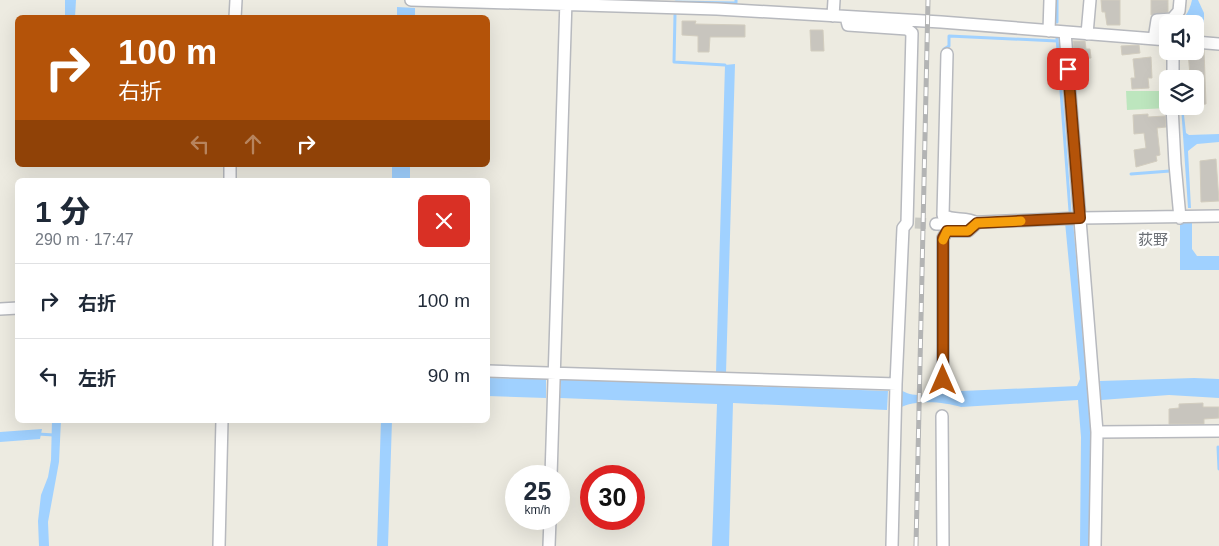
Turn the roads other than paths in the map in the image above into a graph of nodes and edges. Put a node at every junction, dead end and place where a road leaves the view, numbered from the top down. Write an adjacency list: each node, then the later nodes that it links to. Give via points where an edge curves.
1 (236, 0): 8 (street)
2 (411, 0): 7 (street)
3 (834, 0): 9 (street)
4 (1050, 0): 11 (street)
5 (1090, 0): 13 (street)
6 (1180, 0): 14 (street, via 1180,10 1172,19 1158,20)
7 (566, 3): 9 (street); 28 (street)
8 (235, 15)
9 (834, 16): 10 (street)
10 (846, 17): 11 (street); 30 (street, via 848,25 907,29 912,33 911,224 903,228)
11 (1049, 31): 12 (street)
12 (1065, 32): 13 (street); 21 (street)
13 (1087, 34): 14 (street)
14 (1154, 39): 15 (street)
15 (1159, 39)
16 (1204, 43): 17 (street)
17 (1219, 44)
18 (947, 54): 23 (street, via 943,215 968,218)
19 (1172, 115): 22 (street)
20 (1219, 216): 22 (street)
21 (1080, 218): 22 (street); 23 (street); 34 (street)
22 (1180, 218)
23 (977, 223): 24 (street); 29 (street, via 968,231 947,231 943,238)
24 (936, 224)
25 (15, 308): 26 (street)
26 (0, 309)
27 (490, 371): 28 (street)
28 (554, 373): 30 (street); 35 (street)
29 (943, 380)
30 (895, 394): 39 (street)
31 (942, 416): 40 (street)
32 (222, 423): 37 (street)
33 (1219, 431): 34 (street)
34 (1097, 432): 41 (street)
35 (551, 465)
36 (550, 530): 38 (street)
37 (219, 546)
38 (549, 546)
39 (892, 546)
40 (942, 546)
41 (1095, 546)

